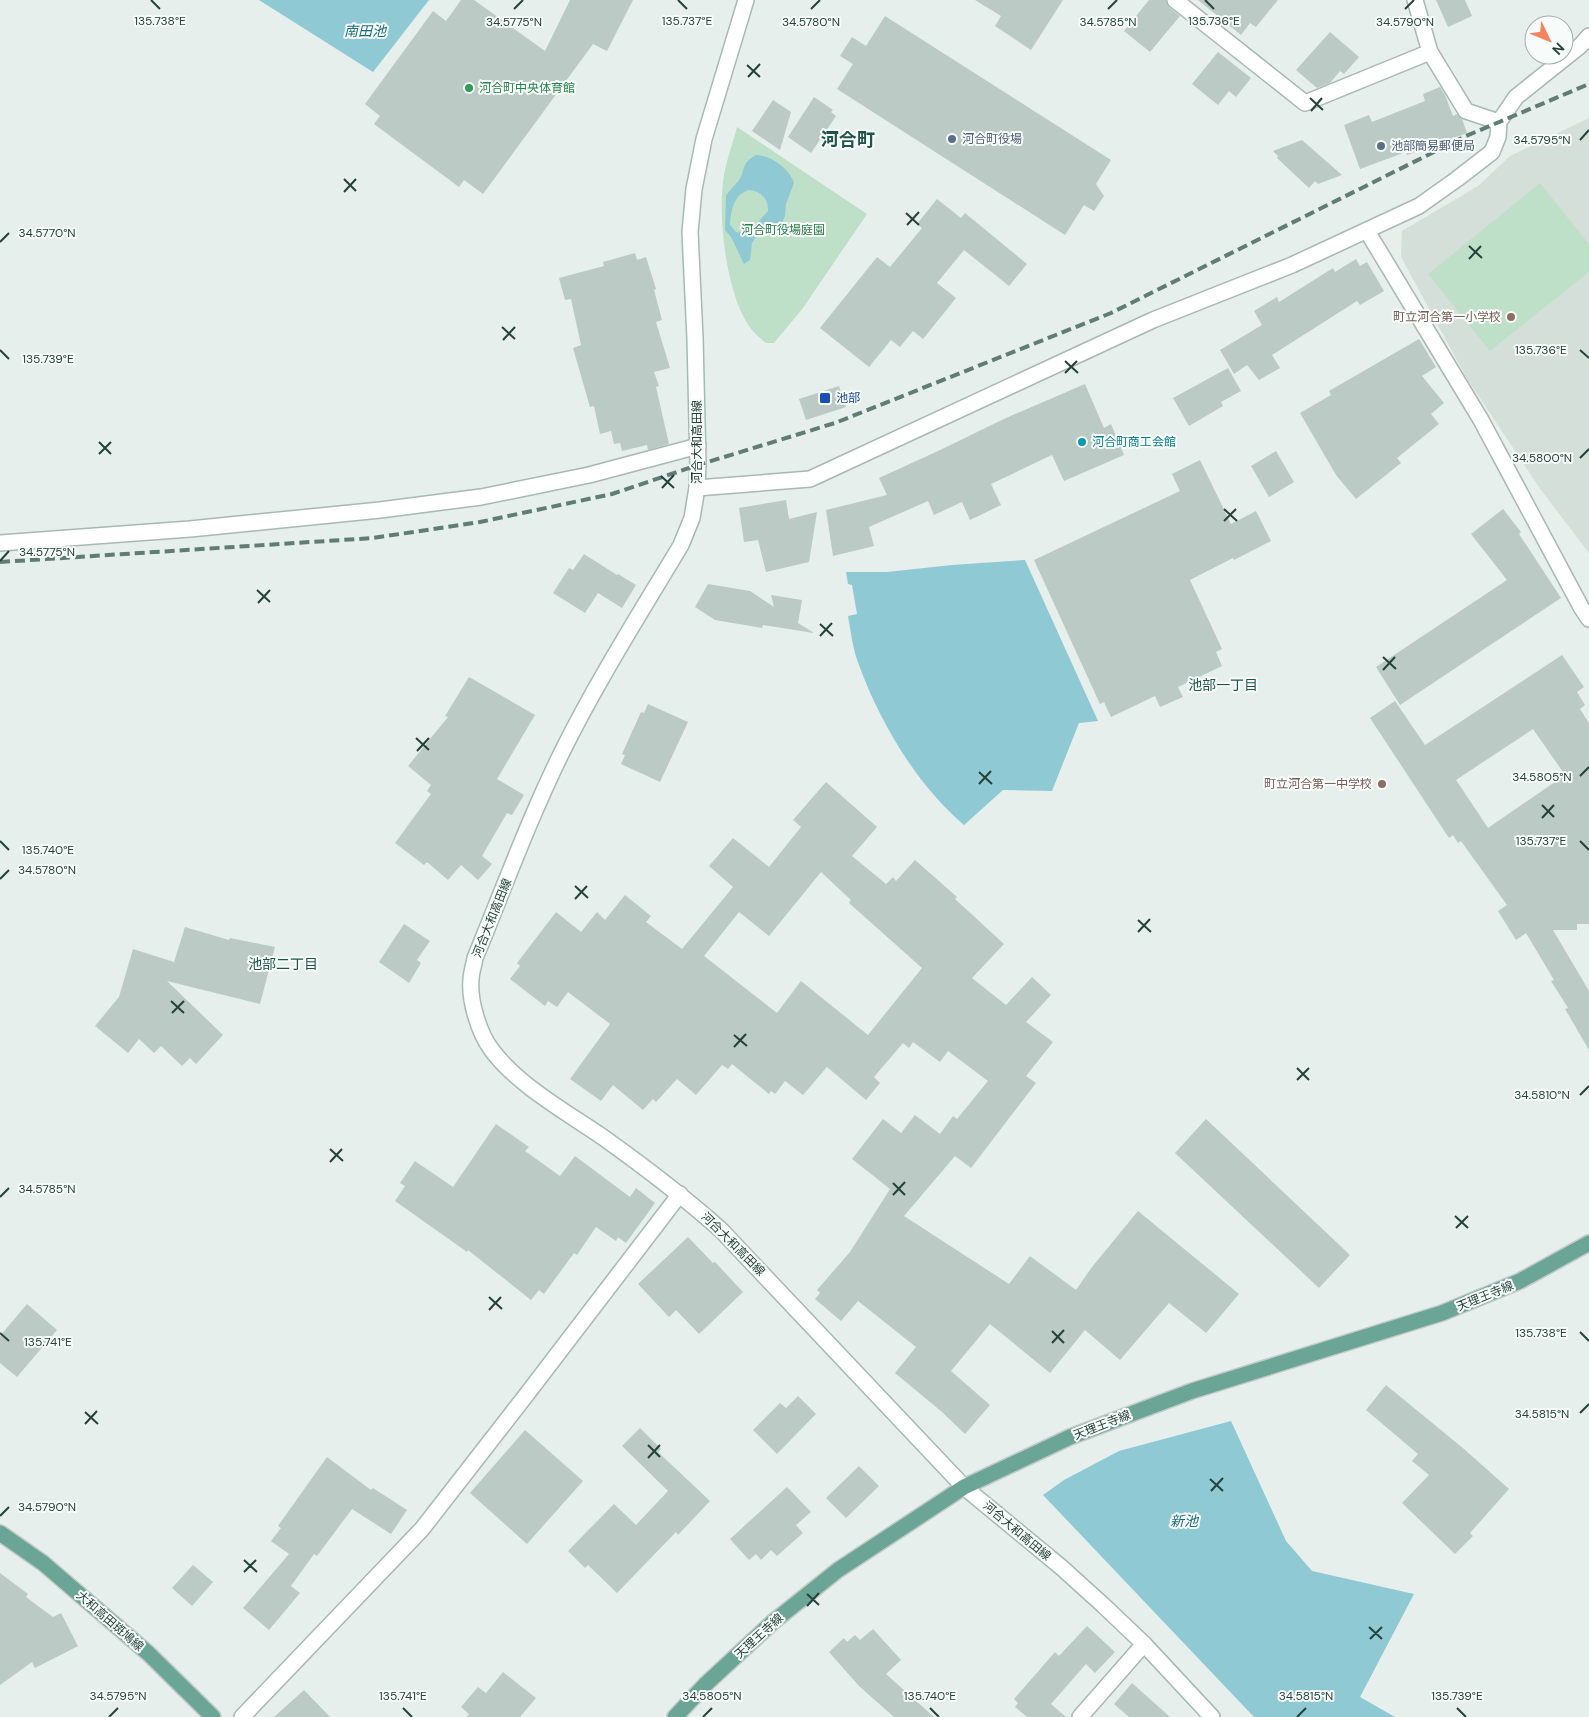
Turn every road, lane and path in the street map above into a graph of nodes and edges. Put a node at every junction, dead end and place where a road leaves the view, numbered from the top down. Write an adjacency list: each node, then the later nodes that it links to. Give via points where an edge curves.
1 (746, 0): 8 (street, 河合大和高田線, via 704,139 694,189 690,232)
2 (1175, 0): 5 (street, via 1305,103)
3 (1415, 0): 5 (street)
4 (1589, 36): 6 (street, via 1516,97)
5 (1430, 52): 6 (street, via 1466,111)
6 (1499, 122): 7 (street, via 1492,152 1418,206)
7 (1367, 231): 9 (street, via 1292,265 1153,320 810,480); 11 (street, via 1481,420)
8 (698, 446): 9 (street, 河合大和高田線); 10 (street, via 588,475 481,497 190,529)
9 (698, 488): 12 (street, 河合大和高田線, via 692,518 681,545 563,749 476,958 470,981 478,1024 490,1048 505,1064 524,1083)
10 (0, 543)
11 (1589, 619)
12 (680, 1194): 14 (street, 河合大和高田線, via 721,1230); 18 (street, via 422,1529)
13 (1589, 1243): 14 (main road, 天理王寺線, via 1520,1281 1442,1313 1192,1391 1070,1437)
14 (964, 1487): 16 (street, 河合大和高田線, via 1060,1567); 19 (main road, 天理王寺線, via 824,1581 773,1622)
15 (0, 1533): 17 (main road, 大和高田斑鳩線, via 43,1563 134,1641)
16 (1144, 1644): 20 (street); 21 (street, 河合大和高田線)
17 (213, 1717)
18 (242, 1717)
19 (675, 1717)
20 (1080, 1717)
21 (1212, 1717)

